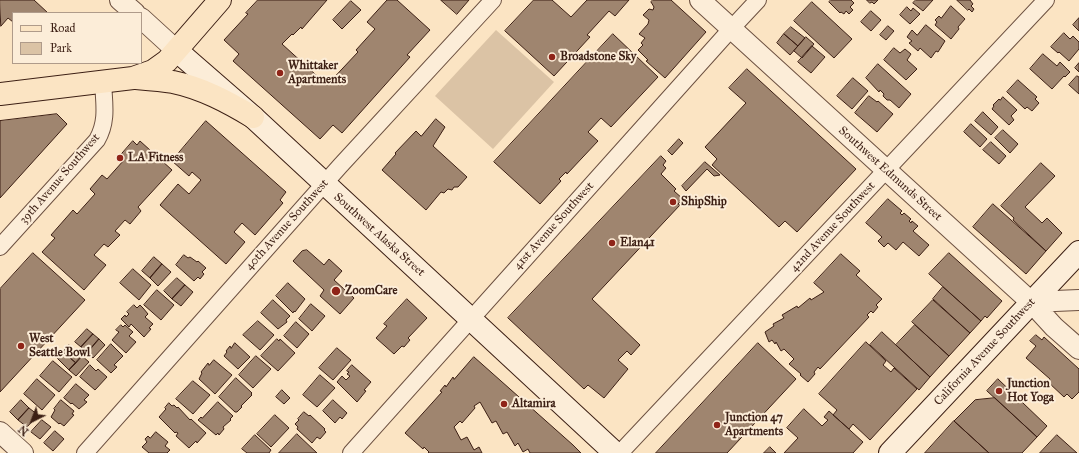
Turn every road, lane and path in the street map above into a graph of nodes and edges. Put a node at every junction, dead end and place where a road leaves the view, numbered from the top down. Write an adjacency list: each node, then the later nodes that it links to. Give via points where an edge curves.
1 (120, 0): 7 (street)
2 (220, 0): 10 (main road)
3 (493, 0): 16 (street, 40th Avenue Southwest)
4 (700, 0): 9 (street, Southwest Edmunds Street)
5 (758, 0): 9 (street, 41st Avenue Southwest)
6 (1046, 0): 15 (street, 42nd Avenue Southwest)
7 (134, 12)
8 (142, 19): 10 (street, Southwest Alaska Street)
9 (731, 29): 15 (street, Southwest Edmunds Street); 21 (street, 41st Avenue Southwest)
10 (176, 50): 11 (main road, via 167,61 153,71); 14 (main road, Southwest Alaska Street)
11 (133, 78): 12 (main road); 14 (main road, via 190,86 211,94)
12 (103, 82): 13 (main road); 17 (street, 39th Avenue Southwest, via 104,122 97,140)
13 (0, 94)
14 (253, 117): 16 (main road, Southwest Alaska Street)
15 (886, 170): 20 (street, Southwest Edmunds Street); 28 (street, 42nd Avenue Southwest)
16 (324, 184): 21 (main road, Southwest Alaska Street); 25 (street, 40th Avenue Southwest)
17 (0, 247)
18 (1079, 252): 20 (main road, California Avenue Southwest)
19 (1079, 300): 20 (street)
20 (1031, 302): 22 (street, Southwest Edmunds Street); 29 (main road, California Avenue Southwest)
21 (471, 319): 26 (street, 41st Avenue Southwest); 27 (main road, Southwest Alaska Street)
22 (1079, 349)
23 (0, 432): 24 (street)
24 (23, 453)
25 (85, 453)
26 (351, 453)
27 (616, 453)
28 (620, 453)
29 (890, 453)

